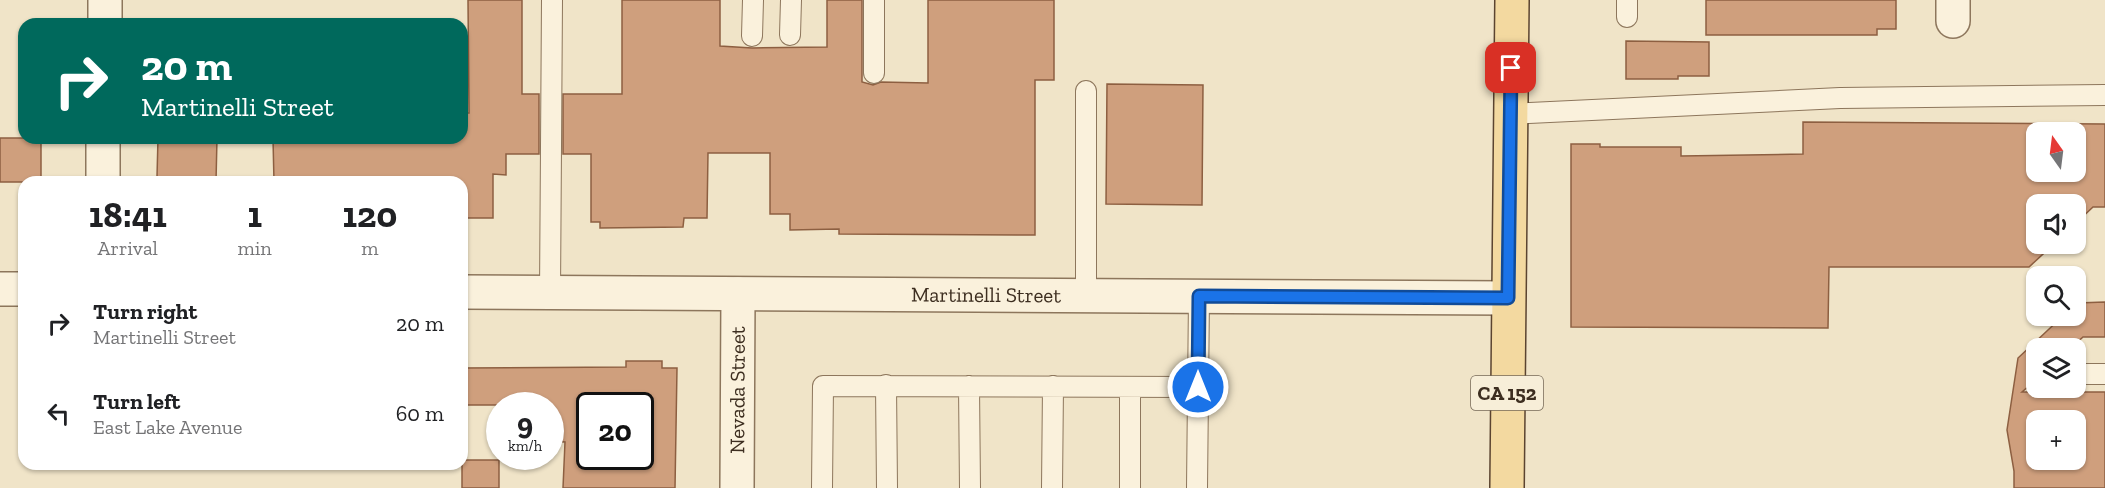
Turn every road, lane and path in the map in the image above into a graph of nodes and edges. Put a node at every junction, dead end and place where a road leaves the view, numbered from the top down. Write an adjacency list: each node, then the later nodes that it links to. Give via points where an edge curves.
1 (105, 0): 7 (street)
2 (552, 0): 19 (lane)
3 (753, 0): 9 (lane)
4 (790, 0): 8 (lane)
5 (874, 0): 10 (lane)
6 (1512, 0): 13 (main road, CA 152)
7 (105, 18)
8 (790, 35)
9 (752, 36)
10 (873, 73)
11 (1086, 92): 21 (lane)
12 (2105, 95): 13 (lane, via 1840,98)
13 (1510, 114): 23 (main road, CA 152)
14 (103, 144): 15 (street)
15 (103, 176)
16 (0, 289): 17 (street)
17 (18, 289)
18 (468, 292): 19 (street, Martinelli Street)
19 (550, 293): 20 (street, Martinelli Street)
20 (738, 294): 21 (street, Martinelli Street); 31 (street, Nevada Street)
21 (1086, 295): 22 (street, Martinelli Street)
22 (1199, 296): 23 (street, Martinelli Street); 30 (lane)
23 (1508, 298): 38 (main road, CA 152)
24 (2086, 374): 25 (lane)
25 (2105, 374)
26 (886, 385): 27 (lane); 32 (lane, via 823,386); 33 (lane)
27 (969, 386): 28 (lane); 34 (lane)
28 (1053, 386): 29 (lane); 35 (lane)
29 (1130, 387): 30 (lane); 36 (lane)
30 (1198, 387): 37 (lane)
31 (737, 488)
32 (822, 488)
33 (886, 488)
34 (970, 488)
35 (1052, 488)
36 (1130, 488)
37 (1197, 488)
38 (1507, 488)

